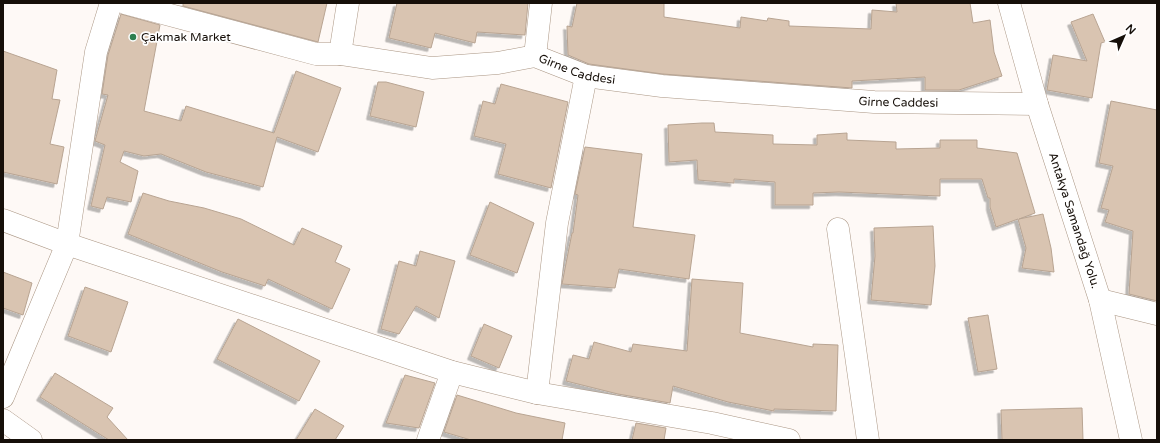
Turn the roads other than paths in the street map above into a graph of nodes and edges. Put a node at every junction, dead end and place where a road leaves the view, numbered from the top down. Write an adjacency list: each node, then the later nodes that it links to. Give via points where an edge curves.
1 (112, 3): 12 (street, via 96,52)
2 (125, 3): 6 (street, Girne Caddesi, via 316,54)
3 (348, 3): 6 (street)
4 (541, 3): 7 (street)
5 (1009, 3): 9 (street, Antakya Samandağ Yolu.)
6 (340, 54): 7 (street, Girne Caddesi, via 432,68 498,63)
7 (535, 56): 8 (street, Girne Caddesi)
8 (586, 76): 9 (street, Girne Caddesi, via 662,86 874,102); 16 (street, via 557,223)
9 (1037, 104): 13 (street, Antakya Samandağ Yolu.)
10 (3, 220): 12 (street)
11 (838, 229): 23 (street)
12 (67, 244): 15 (street); 17 (street)
13 (1100, 300): 14 (street); 24 (street, Antakya Samandağ Yolu.)
14 (1157, 314)
15 (452, 372): 16 (street); 21 (street)
16 (537, 393): 19 (street)
17 (3, 397)
18 (3, 420): 20 (street)
19 (709, 432): 22 (street)
20 (31, 440)
21 (428, 440)
22 (789, 440)
23 (868, 440)
24 (1131, 440)

